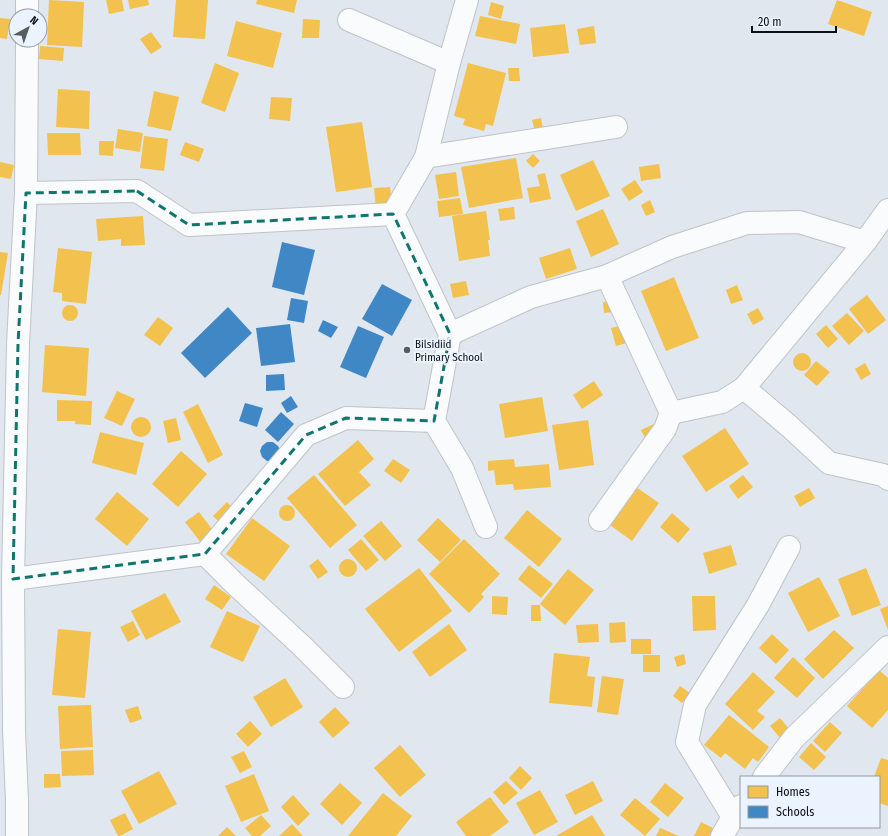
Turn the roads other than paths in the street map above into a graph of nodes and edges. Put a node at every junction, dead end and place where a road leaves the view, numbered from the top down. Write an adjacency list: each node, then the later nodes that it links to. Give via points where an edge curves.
1 (467, 0): 4 (street)
2 (349, 20): 4 (street)
3 (26, 48): 7 (street)
4 (449, 64): 6 (street)
5 (616, 127): 6 (street)
6 (426, 157): 9 (street)
7 (26, 193): 9 (street, via 137,191 189,225); 21 (street, via 18,344)
8 (888, 210): 10 (street)
9 (394, 214): 12 (street)
10 (865, 242): 11 (street, via 799,222 747,223 672,247); 13 (street)
11 (607, 276): 12 (street, via 531,297); 14 (street)
12 (450, 334): 15 (street)
13 (744, 388): 14 (street, via 722,402); 16 (street, via 829,463 883,475)
14 (671, 413): 17 (street, via 665,430)
15 (434, 421): 18 (street, via 462,468); 20 (street, via 346,418 306,435)
16 (888, 479)
17 (600, 520)
18 (486, 527)
19 (789, 547): 25 (street, via 758,606 695,705 687,742)
20 (205, 554): 21 (street); 23 (street)
21 (13, 579): 26 (street)
22 (888, 647): 24 (street, via 794,738)
23 (343, 687)
24 (765, 776)
25 (737, 812): 27 (street)
26 (17, 836)
27 (722, 836)

